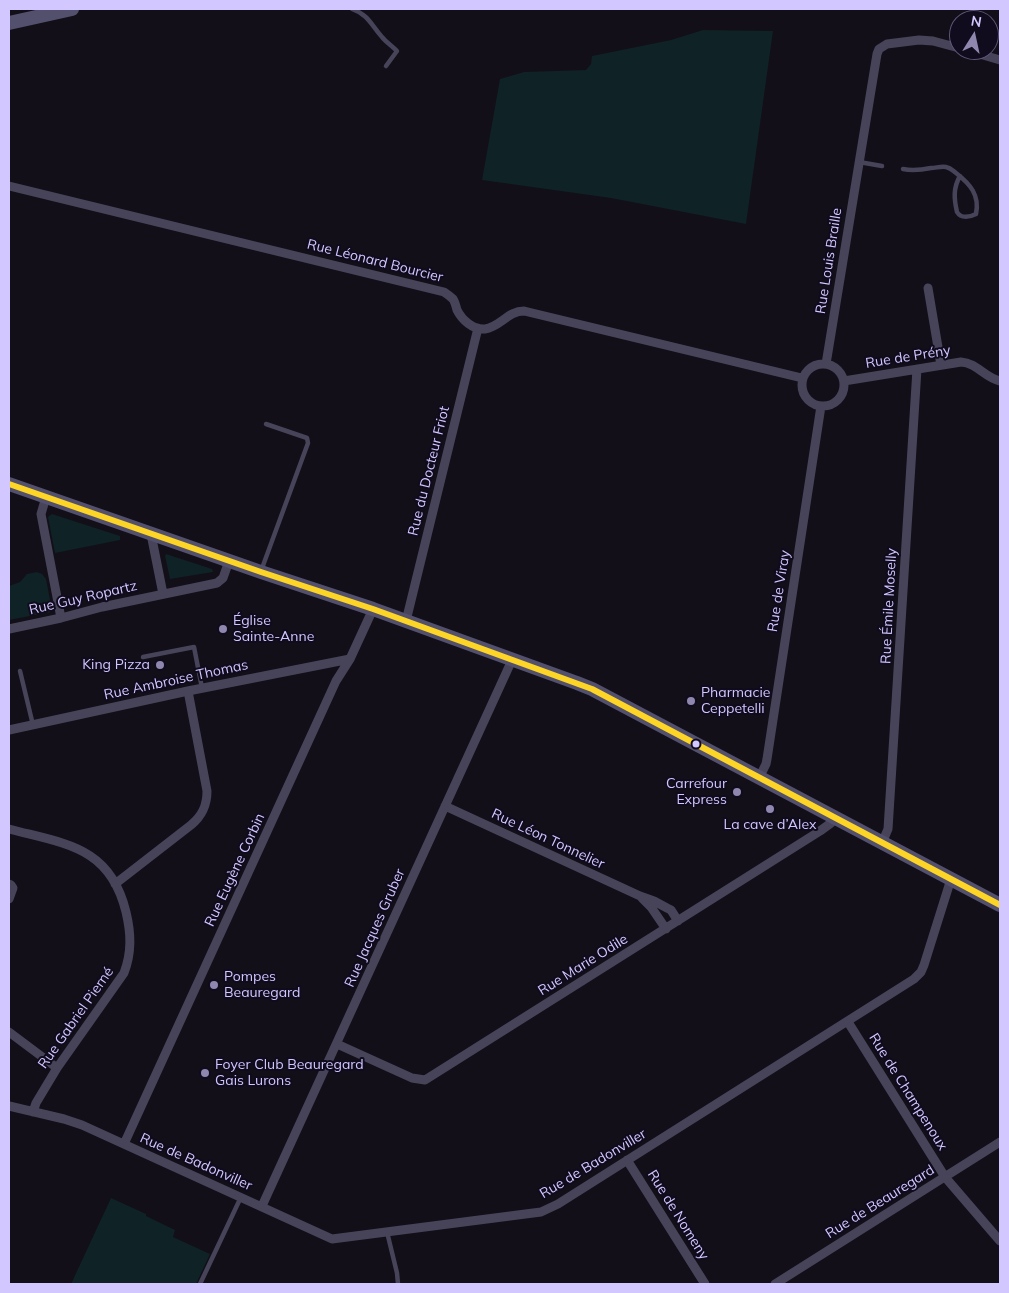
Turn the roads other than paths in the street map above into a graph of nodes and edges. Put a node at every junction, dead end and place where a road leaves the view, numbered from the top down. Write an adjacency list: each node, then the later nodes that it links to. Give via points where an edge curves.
1 (72, 9): 3 (street)
2 (352, 9): 5 (lane, via 367,17 397,51)
3 (9, 23)
4 (949, 45): 6 (street, Rue Louis Braille, via 926,40 897,42 879,49)
5 (386, 66)
6 (859, 162): 7 (lane); 13 (street, Rue Louis Braille)
7 (882, 166)
8 (903, 169): 9 (lane, via 946,167)
9 (960, 176): 9 (lane, via 976,197 977,212 974,215 963,216 957,212 954,189)
10 (9, 186): 12 (street, Rue Léonard Bourcier, via 444,292 452,298 464,320)
11 (928, 288): 14 (street)
12 (478, 328): 16 (street, via 492,327 514,313 524,311); 29 (street, Rue du Docteur Friot)
13 (826, 364): 16 (street, via 810,368); 17 (street, via 838,370)
14 (941, 365): 15 (street, Rue de Prény); 18 (street, Rue de Prény, via 966,362)
15 (917, 369): 17 (street, Rue de Prény); 43 (street, Rue Émile Moselly, via 889,816)
16 (802, 378): 19 (street, via 806,398)
17 (844, 381): 19 (street, via 839,400 829,406)
18 (1000, 381)
19 (821, 406): 39 (street, Rue de Viray, via 766,764)
20 (266, 424): 25 (lane, via 307,438 308,443)
21 (9, 484): 22 (street)
22 (46, 497): 23 (street); 28 (street, via 41,514)
23 (151, 534): 24 (street); 26 (street)
24 (229, 561): 25 (street); 26 (street, Rue Guy Ropartz, via 223,578 217,583)
25 (261, 572): 27 (street)
26 (164, 594): 28 (street, Rue Guy Ropartz)
27 (372, 609): 29 (street); 32 (street, Rue Eugène Corbin)
28 (61, 618): 30 (street, Rue Guy Ropartz)
29 (406, 621): 33 (street)
30 (9, 629)
31 (143, 657): 35 (lane, via 194,647)
32 (350, 659): 35 (street, Rue Ambroise Thomas); 59 (street, Rue Eugène Corbin, via 336,681)
33 (512, 660): 39 (street, via 592,689); 40 (street, Rue Jacques Gruber)
34 (20, 671): 37 (lane)
35 (202, 688): 36 (street, Rue Ambroise Thomas)
36 (188, 691): 37 (street, Rue Ambroise Thomas); 46 (street, via 207,791 205,806 191,825)
37 (33, 725): 38 (street, Rue Ambroise Thomas)
38 (9, 730)
39 (759, 778): 41 (street)
40 (445, 806): 47 (street, Rue Léon Tonnelier); 54 (street, Rue Jacques Gruber)
41 (834, 817): 43 (street); 50 (street, Rue Marie Odile, via 820,831)
42 (9, 830): 46 (street, Rue Gabriel Pierné, via 79,849 102,864)
43 (882, 843): 44 (street)
44 (951, 879): 49 (street); 52 (street, Rue de Badonviller, via 921,972)
45 (9, 884): 48 (street, via 13,888)
46 (115, 884): 55 (street, Rue Gabriel Pierné, via 125,908 130,933 127,966)
47 (640, 896): 50 (street, Rue Léon Tonnelier, via 671,910); 51 (street, Rue Léon Tonnelier)
48 (9, 899)
49 (1000, 904)
50 (678, 921): 51 (street, Rue Marie Odile)
51 (666, 929): 54 (street, Rue Marie Odile, via 425,1080 412,1078)
52 (848, 1022): 60 (street, Rue de Badonviller); 61 (street, Rue de Champenoux)
53 (9, 1032): 55 (street)
54 (337, 1044): 63 (street, Rue Jacques Gruber)
55 (57, 1068): 57 (street, Rue Gabriel Pierné)
56 (9, 1106): 57 (street, Rue de Badonviller)
57 (33, 1112): 59 (street, Rue de Badonviller, via 76,1123)
58 (1000, 1142): 61 (street, Rue de Beauregard)
59 (124, 1144): 62 (street, Rue de Badonviller)
60 (627, 1160): 64 (street, Rue de Badonviller, via 541,1212); 68 (street, Rue de Nomeny)
61 (945, 1177): 65 (street, Rue de Champenoux); 69 (street, Rue de Beauregard)
62 (241, 1197): 63 (street, Rue de Badonviller); 66 (lane)
63 (262, 1206): 64 (street, Rue de Badonviller, via 332,1239)
64 (387, 1232): 67 (lane)
65 (1000, 1241)
66 (200, 1284)
67 (398, 1284)
68 (705, 1284)
69 (775, 1284)

